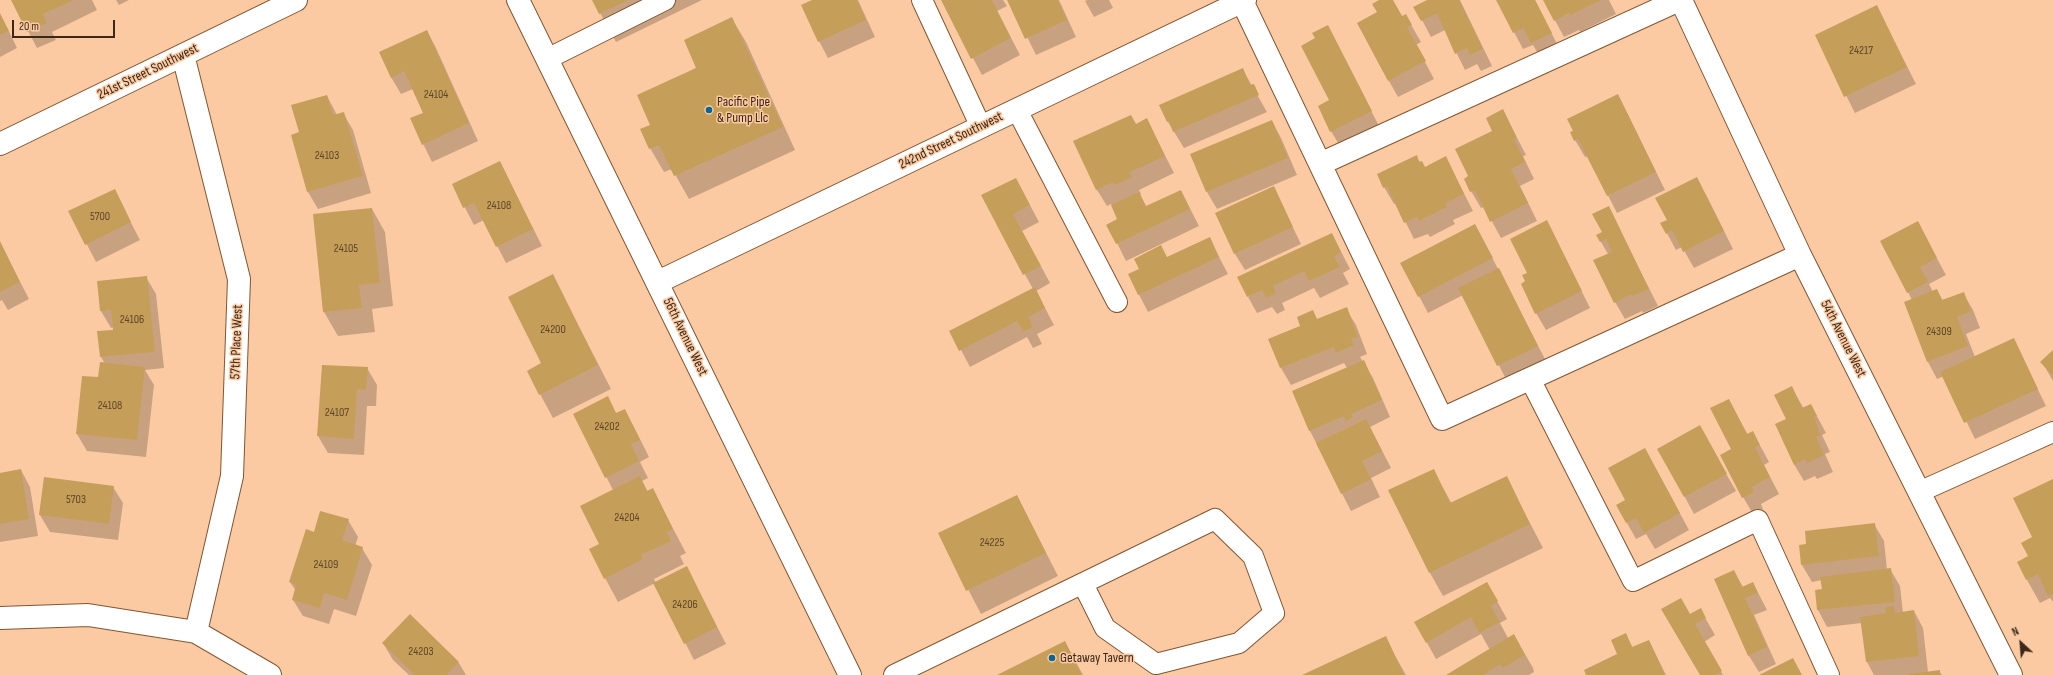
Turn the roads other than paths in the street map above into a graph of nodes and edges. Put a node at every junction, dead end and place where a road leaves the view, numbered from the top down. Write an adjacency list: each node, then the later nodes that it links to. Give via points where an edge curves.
1 (296, 0): 7 (street, 241st Street Southwest)
2 (518, 0): 8 (street, 56th Avenue West)
3 (664, 0): 8 (lane)
4 (922, 0): 10 (lane)
5 (1680, 0): 12 (street); 13 (street, 54th Avenue West)
6 (1243, 1): 9 (street, 242nd Street Southwest); 12 (street)
7 (184, 55): 11 (street, 241st Street Southwest); 21 (street, 57th Place West, via 239,279 232,476)
8 (547, 59): 14 (street, 56th Avenue West)
9 (1017, 110): 10 (street, 242nd Street Southwest); 15 (lane)
10 (981, 127): 14 (street, 242nd Street Southwest)
11 (0, 144)
12 (1320, 164): 16 (street, via 1442,419)
13 (1800, 255): 16 (street); 18 (street, 54th Avenue West)
14 (658, 282): 24 (street, 56th Avenue West)
15 (1117, 302)
16 (1530, 379): 26 (lane, via 1633,581 1758,520)
17 (2053, 432): 18 (lane)
18 (1919, 492): 27 (street, 54th Avenue West)
19 (1083, 584): 19 (lane, via 1215,519 1253,556 1274,613 1239,642 1156,664 1105,628); 22 (lane)
20 (0, 618): 21 (street, via 88,615)
21 (196, 632): 23 (street)
22 (930, 667): 25 (lane)
23 (270, 675)
24 (850, 675)
25 (894, 675)
26 (1829, 675)
27 (2011, 675)

